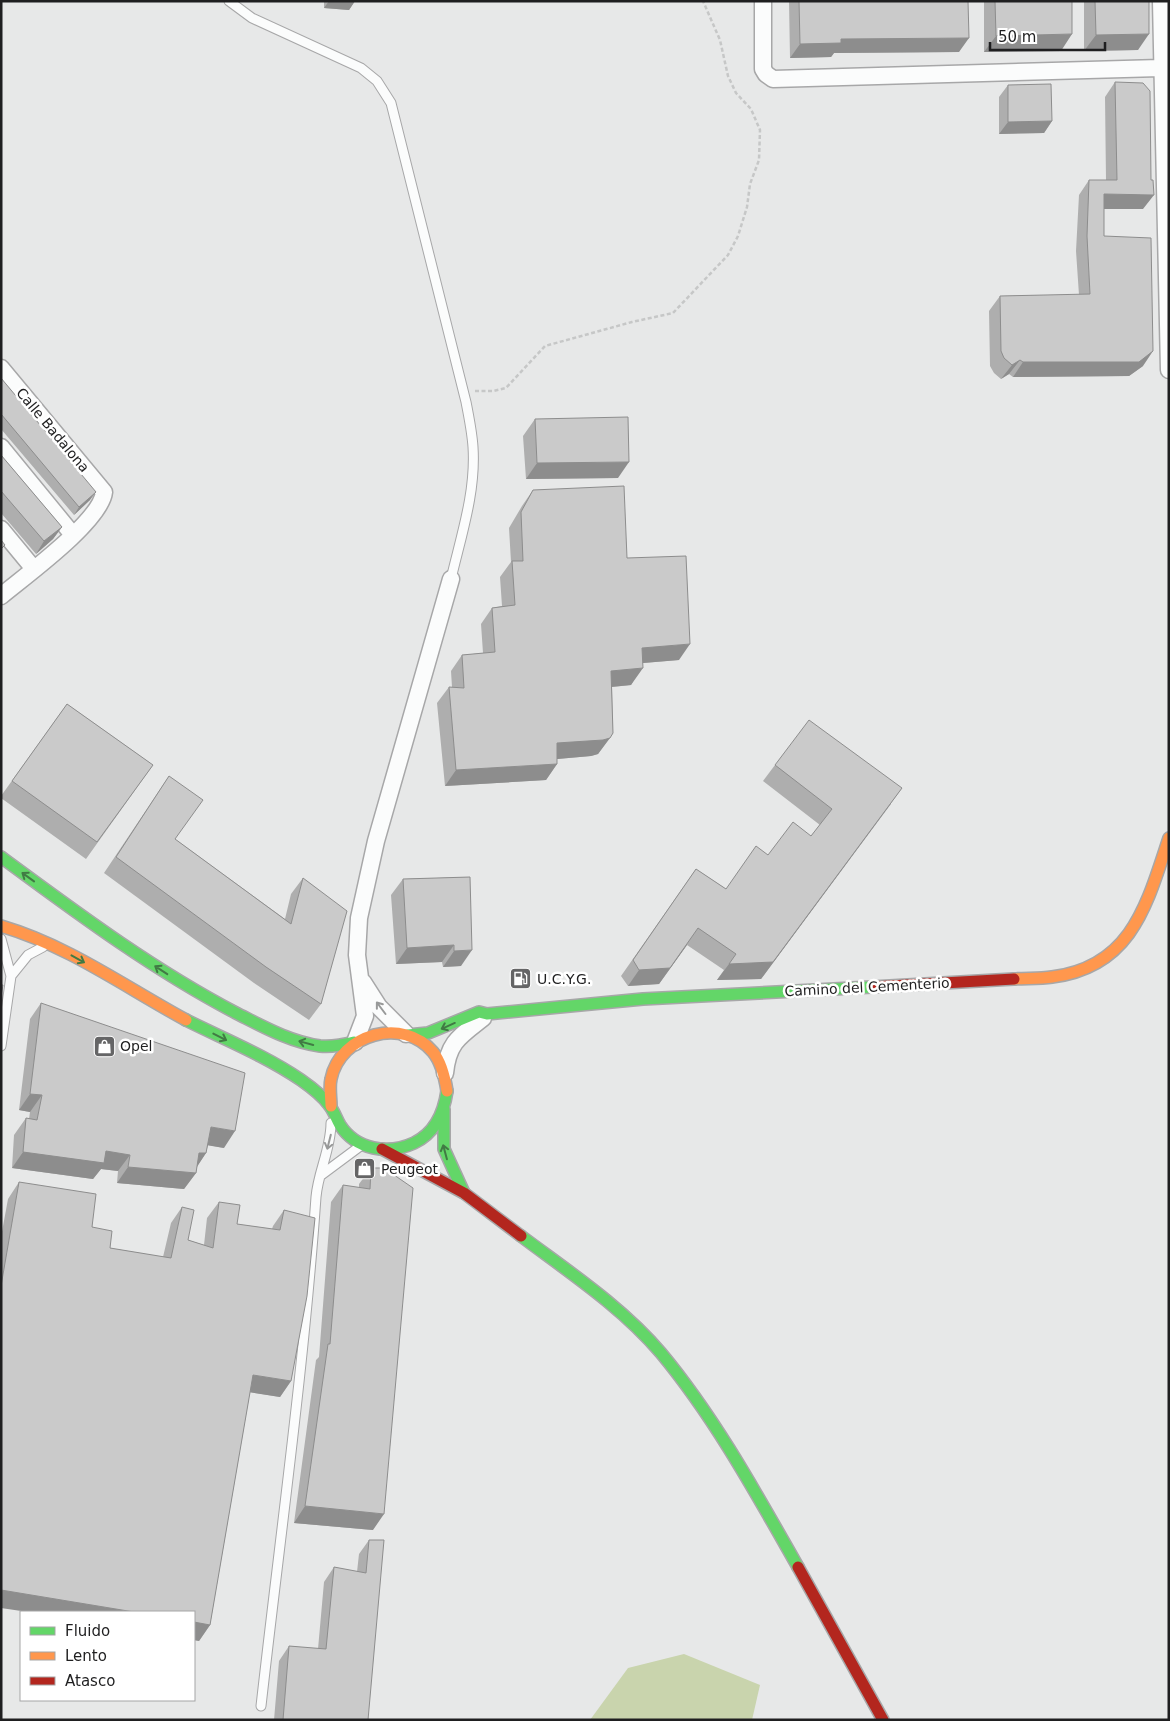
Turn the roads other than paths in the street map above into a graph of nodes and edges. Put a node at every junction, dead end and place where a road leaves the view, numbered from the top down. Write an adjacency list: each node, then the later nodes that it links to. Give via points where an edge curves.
1 (229, 1): 11 (lane, via 252,18 353,62 372,75 391,103 471,430 473,476)
2 (763, 1): 4 (street, via 763,69 773,79)
3 (1161, 1): 4 (street)
4 (1160, 68): 6 (street)
5 (1, 368): 9 (street, Calle Badalona, via 104,492 103,501)
6 (1169, 370)
7 (1, 447): 9 (street)
8 (1, 529): 10 (street)
9 (73, 535): 10 (street)
10 (34, 569): 12 (street)
11 (451, 579): 19 (street, via 376,841 359,918 357,956)
12 (1, 596)
13 (1169, 838): 20 (main road, Camino del Cementerio, via 1147,906 1130,936 1100,963 1078,972 1053,977 578,1004)
14 (1, 857): 22 (main road, one-way to 14, via 336,1047 311,1044 281,1035 219,1005 113,939)
15 (1, 926): 17 (main road)
16 (1, 939): 18 (lane)
17 (51, 945): 18 (lane, via 28,955); 25 (main road, one-way to 25, via 301,1080)
18 (11, 976): 23 (lane)
19 (360, 978): 21 (street, one-way to 19, via 379,1007); 22 (street, via 365,1016)
20 (487, 1014): 21 (main road, Camino del Cementerio, one-way to 21, via 479,1012 428,1033); 24 (street, via 454,1042)
21 (407, 1035): 22 (main road, via 379,1032); 24 (main road, via 435,1054)
22 (354, 1042): 25 (main road, via 344,1050 332,1070 329,1088)
23 (1, 1046)
24 (445, 1076): 26 (main road)
25 (331, 1107): 27 (main road, via 337,1122); 29 (lane, one-way to 29, via 331,1133)
26 (444, 1108): 28 (main road, via 439,1120 421,1140 396,1149); 30 (main road, one-way to 26, via 444,1149)
27 (363, 1144): 28 (main road); 29 (lane)
28 (382, 1150): 30 (main road)
29 (319, 1176): 31 (lane, via 312,1263)
30 (464, 1193): 32 (main road, via 602,1296 660,1352 741,1466)
31 (261, 1706)
32 (883, 1720)

